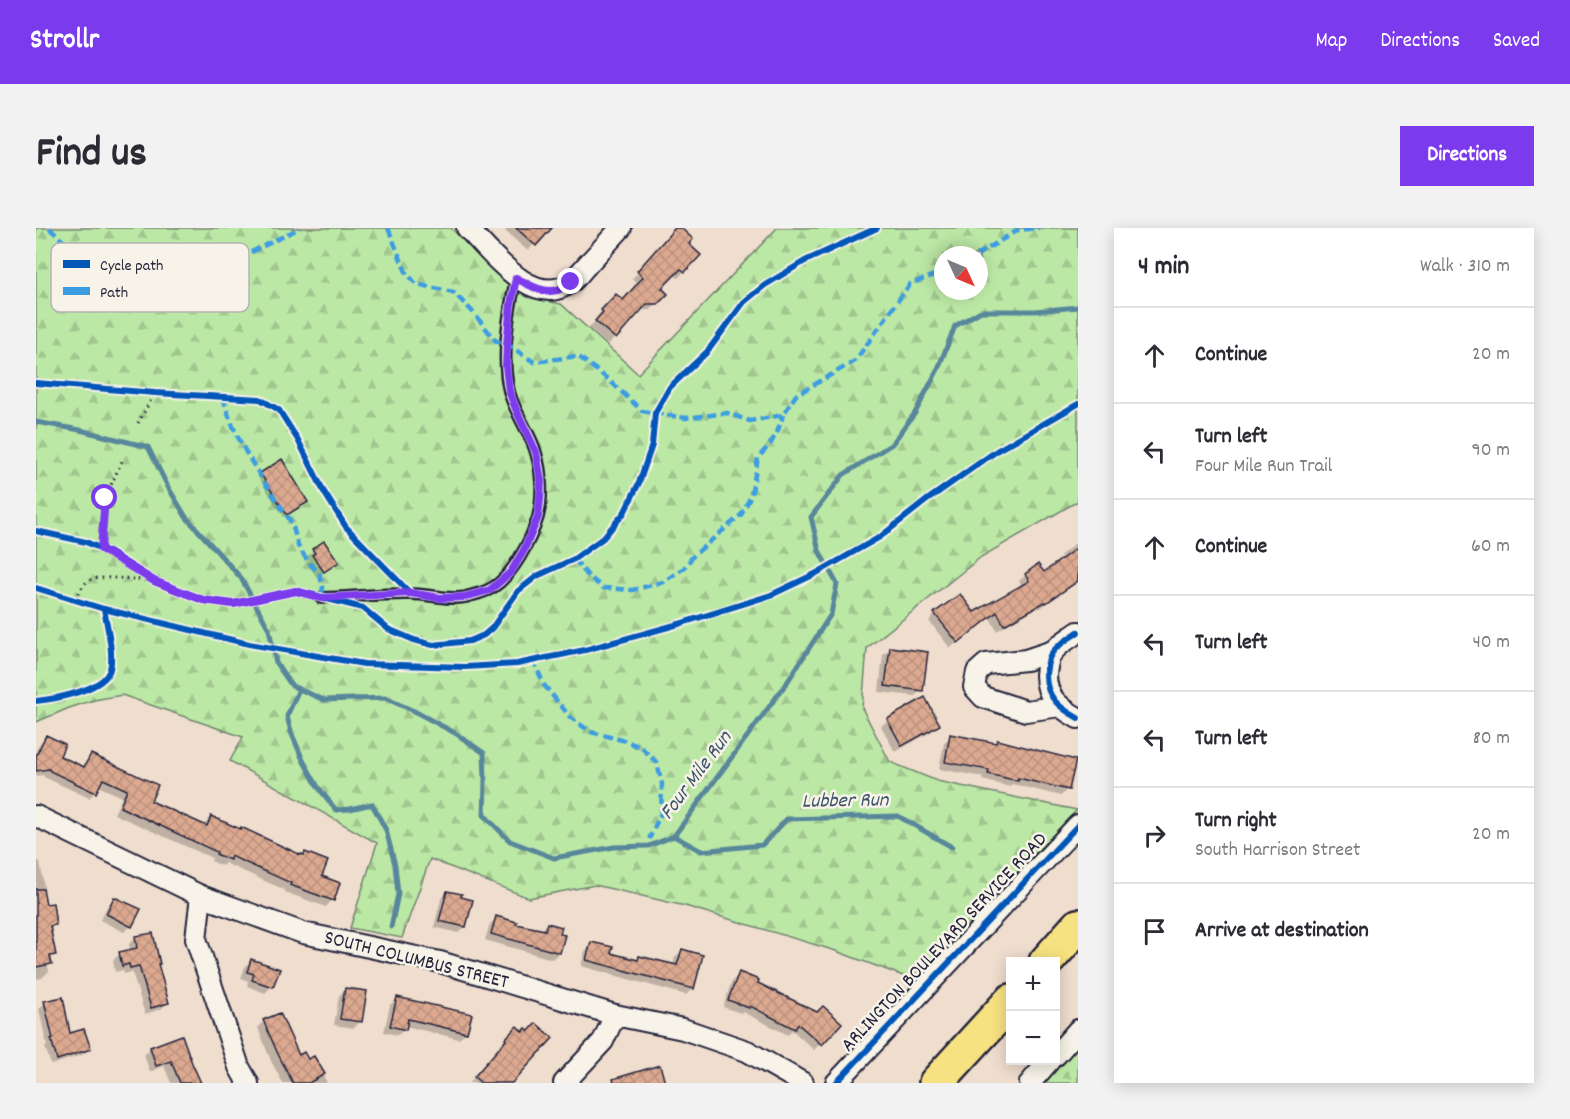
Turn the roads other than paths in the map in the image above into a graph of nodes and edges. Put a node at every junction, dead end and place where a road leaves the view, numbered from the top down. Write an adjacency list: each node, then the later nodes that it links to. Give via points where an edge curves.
1 (467, 228): 3 (street)
2 (621, 228): 3 (street, via 571,282 558,290 535,288)
3 (516, 278): 4 (lane, via 507,344 509,391 536,452 541,481 538,517 511,572 490,590 464,597 410,593)
4 (321, 598)
5 (1078, 632): 6 (street)
6 (1053, 651): 7 (street, via 1047,664 1047,688); 7 (street, via 1026,660 986,664 977,672 975,687 983,698 1026,711)
7 (1060, 706): 8 (street)
8 (1078, 718)
9 (36, 816): 11 (street, SOUTH COLUMBUS STREET)
10 (1076, 832): 22 (street, ARLINGTON BOULEVARD SERVICE ROAD)
11 (201, 896): 15 (street, SOUTH COLUMBUS STREET, via 303,933 440,962); 19 (street, via 196,939 239,1067)
12 (1078, 926): 13 (highway)
13 (1050, 957)
14 (1006, 1006): 23 (highway)
15 (615, 1015): 20 (street, via 603,1041); 21 (street, SOUTH COLUMBUS STREET, via 683,1029 736,1046)
16 (1078, 1030): 17 (street)
17 (1060, 1050)
18 (1046, 1065): 24 (street)
19 (248, 1083)
20 (564, 1083)
21 (804, 1083)
22 (836, 1083)
23 (936, 1083)
24 (1030, 1083)

